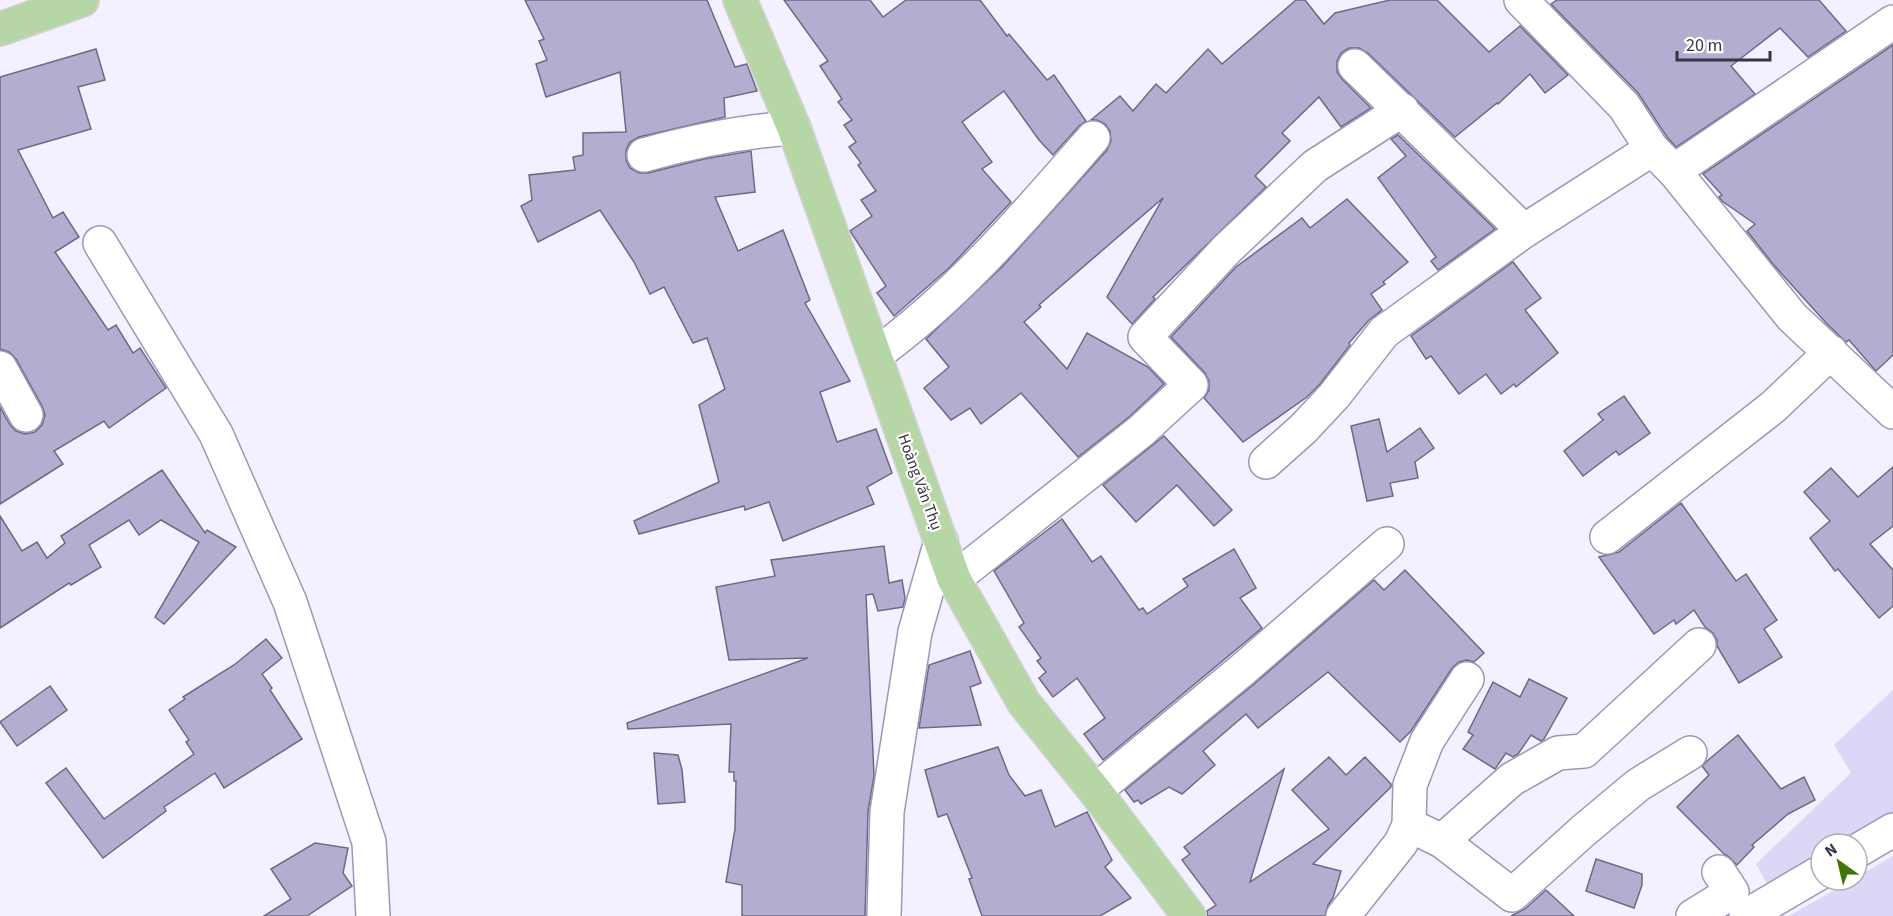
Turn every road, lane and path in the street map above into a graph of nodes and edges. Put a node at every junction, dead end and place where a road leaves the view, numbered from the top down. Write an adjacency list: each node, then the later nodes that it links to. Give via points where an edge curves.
1 (1521, 0): 11 (street, via 1624,106)
2 (72, 2): 5 (main road)
3 (746, 3): 8 (main road, Hoàng Văn Thụ)
4 (1893, 22): 11 (street)
5 (0, 29)
6 (1355, 66): 7 (street)
7 (1401, 110): 12 (street); 23 (street, via 1315,166 1227,249 1145,337 1191,385 1141,431)
8 (794, 128): 10 (street, via 695,141); 15 (main road, Hoàng Văn Thụ)
9 (1093, 138): 15 (street, via 1022,220 950,293 912,329)
10 (644, 155)
11 (1663, 160): 12 (street); 14 (street, via 1792,317)
12 (1524, 231): 19 (street, via 1384,332 1334,396)
13 (100, 243): 34 (street, via 216,434 290,602 369,842)
14 (1830, 352): 17 (street); 20 (street, via 1773,406)
15 (875, 356): 21 (main road, Hoàng Văn Thụ)
16 (0, 368): 18 (street)
17 (1893, 412)
18 (26, 415)
19 (1266, 462)
20 (1607, 537)
21 (941, 541): 23 (main road, Hoàng Văn Thụ); 35 (street, via 911,654 887,812)
22 (1387, 544): 27 (street)
23 (954, 579): 27 (main road, Hoàng Văn Thụ, via 1024,703)
24 (1699, 645): 30 (street, via 1584,751 1558,753 1512,779)
25 (1467, 679): 28 (street, via 1427,741 1410,785)
26 (1690, 753): 30 (street, via 1638,785 1512,895)
27 (1095, 791): 36 (main road, Hoàng Văn Thụ)
28 (1409, 825): 30 (street); 37 (street, via 1401,843)
29 (1893, 830): 31 (street)
30 (1442, 841)
31 (1869, 844)
32 (1719, 872): 38 (street, via 1732,892)
33 (1809, 879): 39 (street)
34 (373, 916)
35 (884, 916)
36 (1189, 916)
37 (1343, 916)
38 (1694, 916)
39 (1746, 916)

